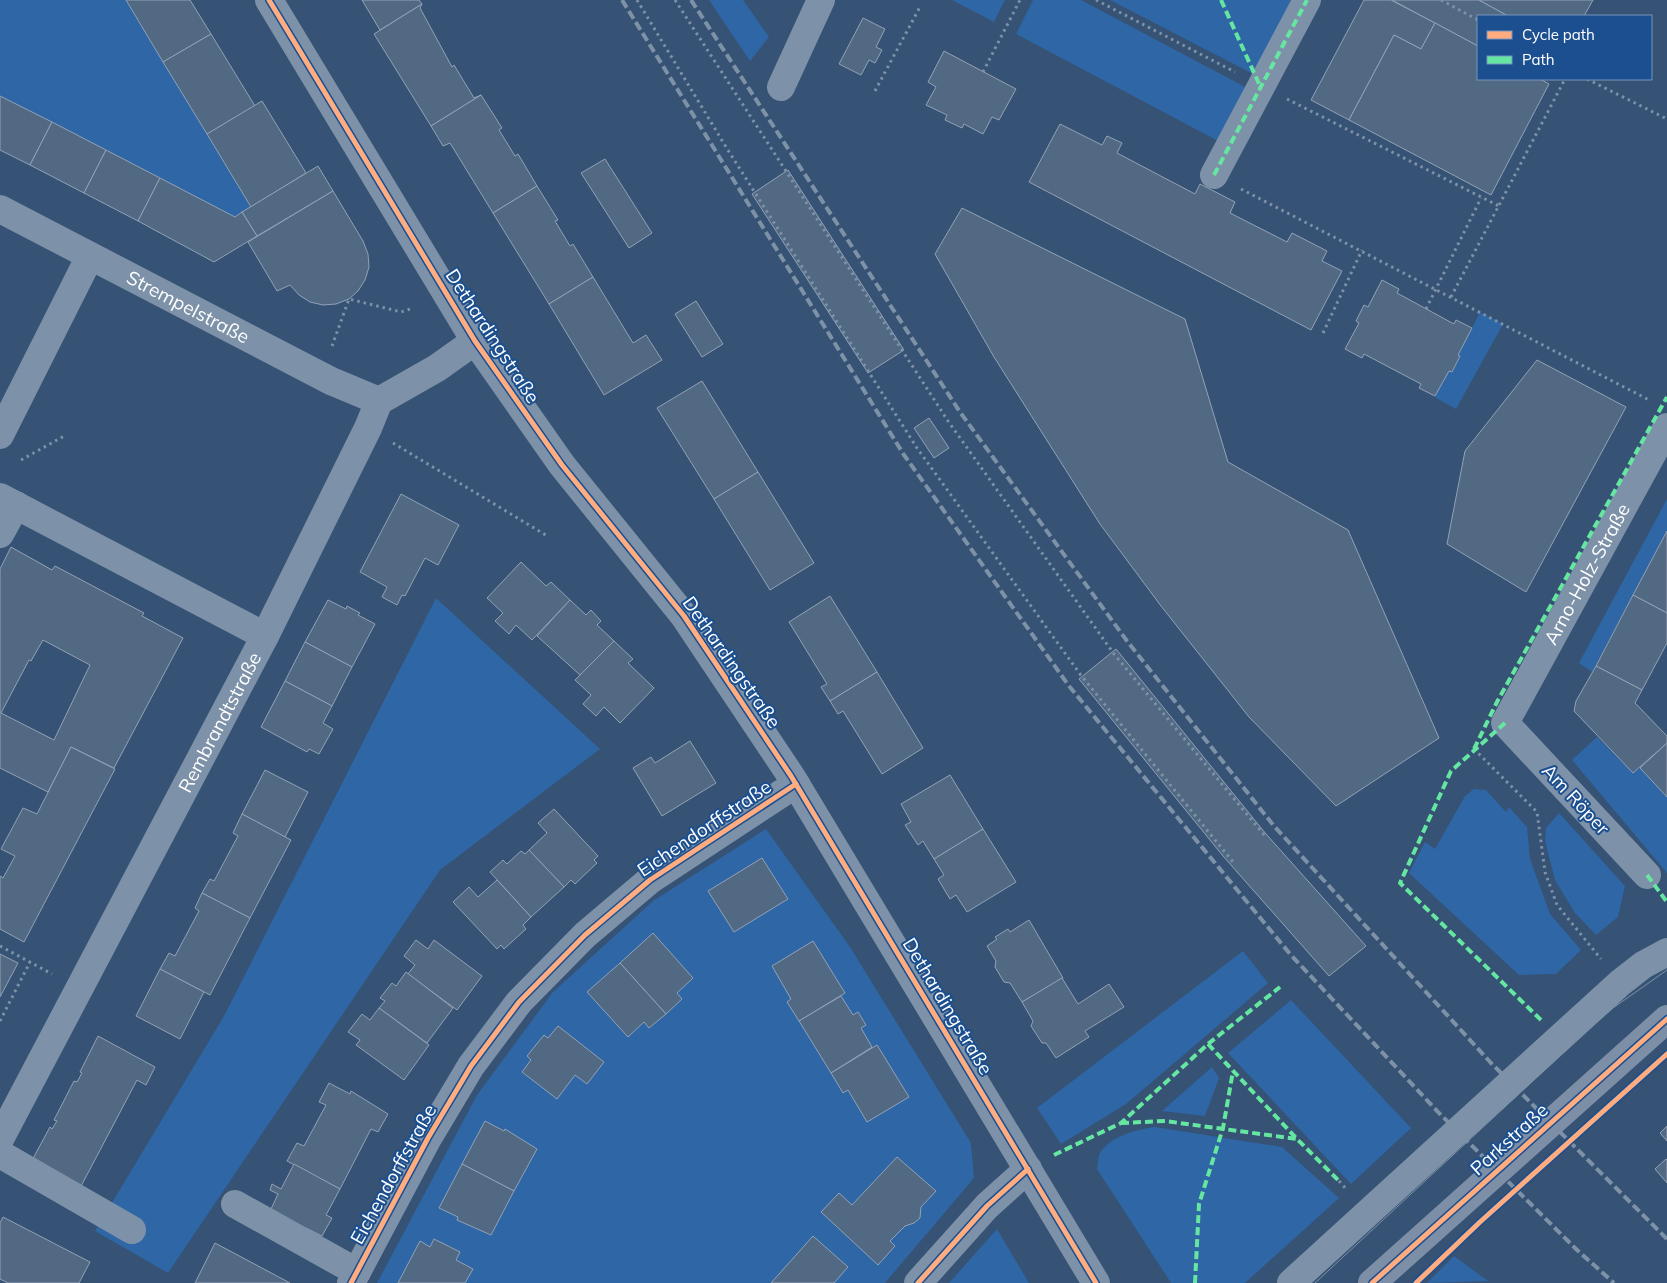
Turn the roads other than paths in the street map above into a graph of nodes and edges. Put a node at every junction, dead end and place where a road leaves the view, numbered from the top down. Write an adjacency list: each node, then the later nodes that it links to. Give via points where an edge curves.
1 (269, 0): 8 (street, Dethardingstraße)
2 (822, 0): 4 (street)
3 (1307, 0): 5 (street)
4 (781, 87)
5 (1214, 175)
6 (0, 209): 7 (street, Strempelstraße)
7 (90, 256): 9 (street, Strempelstraße, via 314,372); 11 (street)
8 (475, 341): 9 (street, via 437,368); 16 (street, Dethardingstraße, via 562,465 684,616)
9 (379, 401): 14 (street, Rembrandtstraße)
10 (1661, 415): 15 (street, Arno-Holz-Straße)
11 (0, 435)
12 (8, 501): 13 (street); 14 (street)
13 (0, 534)
14 (265, 636): 21 (street, Rembrandtstraße)
15 (1505, 722): 17 (street, Am Röper)
16 (796, 784): 23 (street, Dethardingstraße); 26 (street, Eichendorffstraße, via 650,880 585,935 519,1002 471,1066 428,1138)
17 (1648, 875)
18 (1667, 952): 29 (street, via 1620,983)
19 (1667, 970): 30 (street, via 1589,1029)
20 (1667, 1019): 31 (main road, Parkstraße)
21 (0, 1139)
22 (0, 1154): 25 (street)
23 (1028, 1169): 27 (street, via 988,1206); 28 (street, Dethardingstraße)
24 (235, 1204): 26 (street)
25 (132, 1230)
26 (354, 1277)
27 (918, 1283)
28 (1096, 1283)
29 (1291, 1283)
30 (1315, 1283)
31 (1372, 1283)

